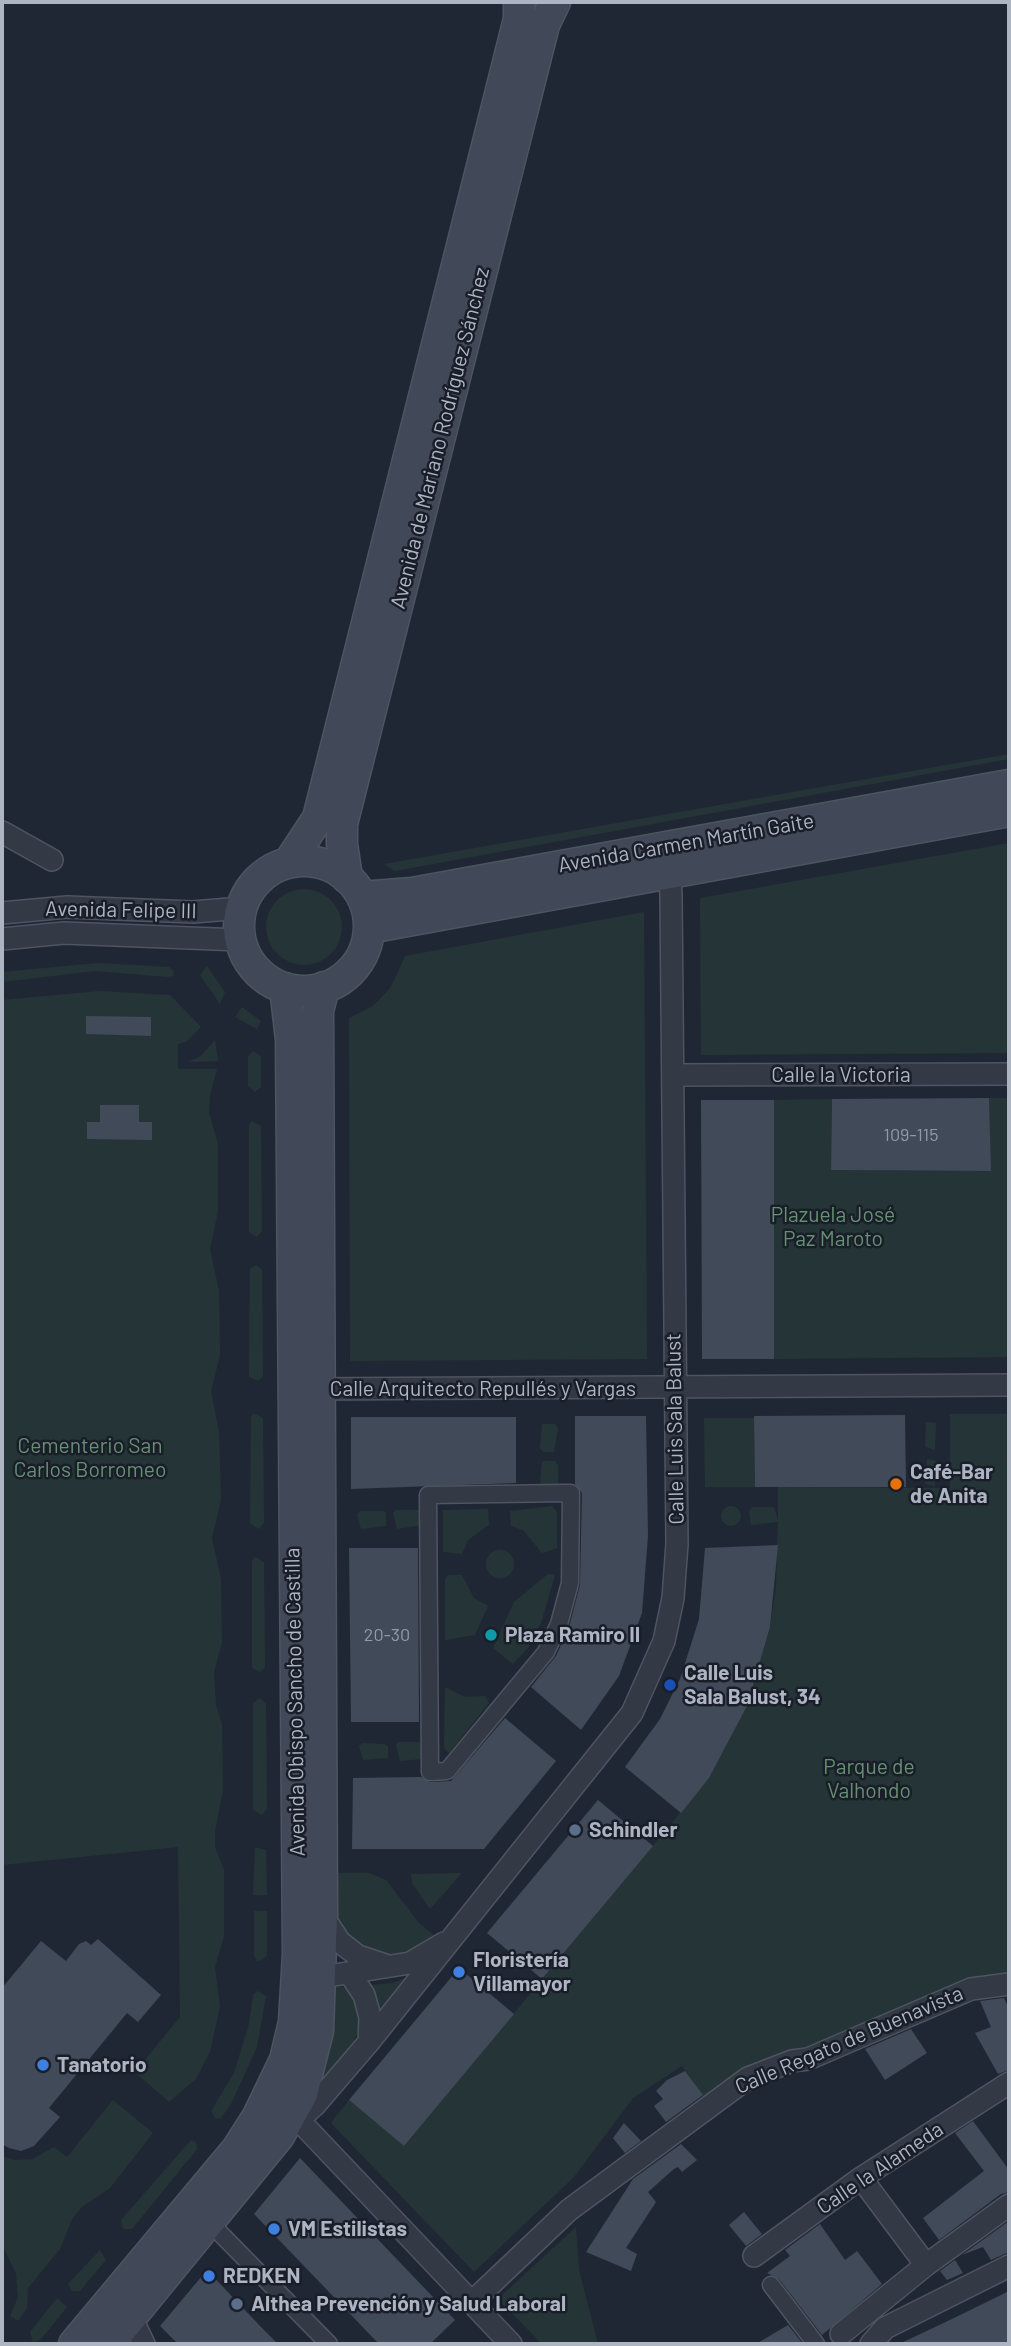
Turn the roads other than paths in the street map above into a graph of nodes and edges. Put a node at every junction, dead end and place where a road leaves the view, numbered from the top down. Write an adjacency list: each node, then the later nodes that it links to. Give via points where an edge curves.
1 (519, 2): 8 (main road, Avenida de Mariano Rodríguez Sánchez, via 516,29 318,818)
2 (555, 2): 10 (main road, Avenida de Mariano Rodríguez Sánchez, via 544,25 342,824 341,844)
3 (1009, 785): 6 (main road, Avenida Carmen Martín Gaite)
4 (1009, 811): 9 (main road, Avenida Carmen Martín Gaite)
5 (2, 832): 7 (street)
6 (651, 849): 9 (street); 10 (main road, Avenida Carmen Martín Gaite, via 388,897)
7 (52, 860)
8 (289, 862): 10 (main road, via 320,863); 11 (main road, via 264,874)
9 (670, 873): 13 (main road, Avenida Carmen Martín Gaite); 19 (street, Calle Luis Sala Balust)
10 (355, 888): 13 (main road)
11 (241, 908): 12 (street, Avenida Felipe III, via 193,912 67,907); 15 (main road)
12 (2, 913)
13 (369, 928): 17 (main road, via 356,965)
14 (2, 939): 15 (street, Avenida Felipe III, via 64,933)
15 (240, 940): 16 (main road, via 255,969)
16 (285, 988): 17 (main road); 22 (main road, Avenida Obispo Sancho de Castilla)
17 (324, 988): 22 (main road, Avenida Obispo Sancho de Castilla, via 318,1011)
18 (1009, 1074): 19 (street, Calle la Victoria)
19 (673, 1075): 21 (street, Calle Luis Sala Balust)
20 (1009, 1385): 21 (street, Calle Arquitecto Repullés y Vargas)
21 (674, 1387): 22 (street, Calle Arquitecto Repullés y Vargas); 25 (street, Calle Luis Sala Balust, via 677,1544 673,1598 664,1641 649,1679 632,1713)
22 (305, 1390): 24 (main road, Avenida Obispo Sancho de Castilla); 27 (main road, Avenida Obispo Sancho de Castilla)
23 (566, 1493): 23 (street, via 572,1493 570,1583 546,1652 447,1772 430,1772 428,1495)
24 (322, 1915): 26 (street, via 340,1942 358,1956); 27 (main road, Avenida Obispo Sancho de Castilla)
25 (446, 1942): 26 (street, Calle Luis Sala Balust); 29 (street, Calle Luis Sala Balust, via 433,1965)
26 (393, 1968): 27 (street, Calle Luis Sala Balust)
27 (323, 1980): 29 (street, via 364,1995 370,2017); 31 (main road, Avenida Obispo Sancho de Castilla, via 310,2069); 44 (main road, Avenida Obispo Sancho de Castilla, via 293,2022 285,2060 237,2149)
28 (1009, 1984): 39 (street, Calle Regato de Buenavista, via 971,1989 808,2059 748,2078 569,2210)
29 (369, 2042): 31 (street, Calle Luis Sala Balust, via 315,2105)
30 (1009, 2083): 32 (street, Calle la Alameda)
31 (293, 2114): 34 (main road, Avenida Obispo Sancho de Castilla); 39 (street)
32 (861, 2178): 35 (street, Calle la Alameda); 37 (street)
33 (1009, 2205): 37 (street)
34 (210, 2223): 41 (main road, Avenida Obispo Sancho de Castilla); 47 (street)
35 (754, 2256)
36 (1009, 2266): 40 (street)
37 (919, 2272): 40 (street); 42 (street)
38 (771, 2285): 49 (street)
39 (472, 2302): 48 (street)
40 (928, 2307): 43 (street)
41 (131, 2317): 45 (main road, Avenida Obispo Sancho de Castilla); 46 (street)
42 (835, 2339)
43 (874, 2339)
44 (74, 2344)
45 (109, 2344)
46 (144, 2344)
47 (328, 2344)
48 (511, 2344)
49 (816, 2344)

